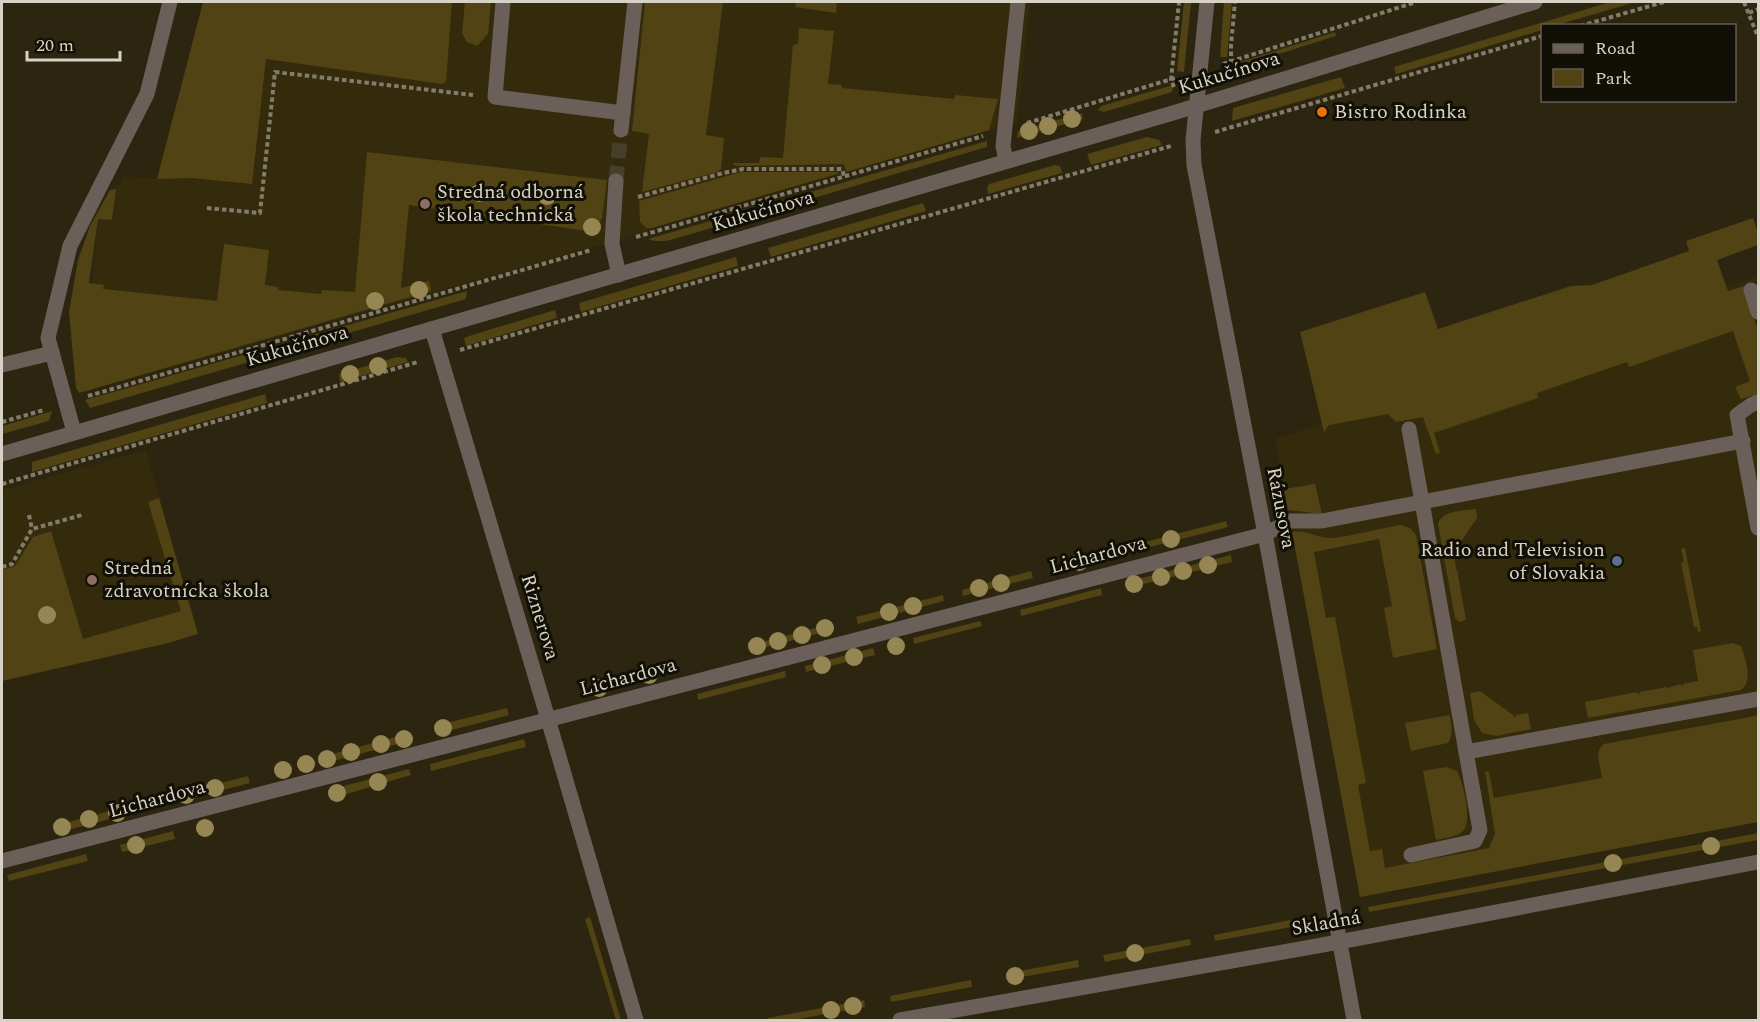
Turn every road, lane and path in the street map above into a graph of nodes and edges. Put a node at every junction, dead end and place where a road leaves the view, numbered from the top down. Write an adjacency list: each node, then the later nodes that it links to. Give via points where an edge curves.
1 (170, 2): 36 (street, via 147,94 70,246 48,338)
2 (503, 2): 19 (street)
3 (635, 2): 21 (street)
4 (1017, 2): 23 (street)
5 (1207, 2): 17 (street, Rázusova)
6 (1235, 2): 16 (path)
7 (1416, 2): 16 (path)
8 (1535, 2): 18 (street, Kukučínova)
9 (1664, 2): 13 (path)
10 (1744, 2): 12 (path)
11 (1758, 9): 12 (path)
12 (1749, 13): 15 (path)
13 (1587, 24)
14 (1541, 36): 22 (path)
15 (1758, 37)
16 (1232, 61): 17 (path); 18 (path)
17 (1201, 70): 20 (street, Rázusova); 23 (path)
18 (1230, 95): 20 (street, Kukučínova); 22 (path)
19 (495, 97): 21 (street); 30 (path, via 275,72 260,213)
20 (1198, 105): 25 (street, Rázusova); 26 (street, Kukučínova)
21 (623, 113): 24 (street)
22 (1228, 128): 25 (path)
23 (1005, 129): 26 (street); 27 (path)
24 (621, 130)
25 (1193, 140): 37 (path); 52 (street, Rázusova, via 1194,165)
26 (1006, 161): 32 (street, Kukučínova)
27 (844, 176): 29 (path, via 842,169 743,169); 31 (path)
28 (616, 182): 29 (street)
29 (614, 204): 31 (street)
30 (207, 208)
31 (612, 244): 32 (street); 40 (path)
32 (619, 275): 35 (street, Kukučínova)
33 (1751, 290): 34 (street)
34 (1758, 312)
35 (432, 329): 37 (street, Riznerova); 43 (street, Kukučínova)
36 (52, 353): 38 (street); 40 (street)
37 (440, 356): 46 (path); 55 (street, Riznerova)
38 (2, 365)
39 (1758, 402): 44 (street, via 1737,416)
40 (67, 404): 41 (path); 43 (street)
41 (2, 422)
42 (1408, 429): 47 (street)
43 (74, 432): 45 (street, Kukučínova)
44 (1743, 441): 47 (street, Lichardova); 50 (street)
45 (2, 454)
46 (2, 484)
47 (1422, 502): 52 (street, Lichardova, via 1322,521 1290,521); 56 (street)
48 (29, 515): 51 (path)
49 (82, 515): 51 (path)
50 (1758, 528)
51 (32, 529): 53 (path, via 12,564)
52 (1265, 534): 55 (street, Lichardova); 60 (street, Rázusova)
53 (2, 567)
54 (1758, 699): 56 (street)
55 (549, 719): 58 (street, Lichardova); 61 (street, Riznerova)
56 (1466, 752): 57 (street, via 1480,830 1474,841)
57 (1411, 855)
58 (2, 861)
59 (1758, 862): 60 (street, Skladná)
60 (1339, 942): 62 (street, Skladná); 63 (street, Rázusova)
61 (636, 1020)
62 (900, 1020)
63 (1353, 1020)

